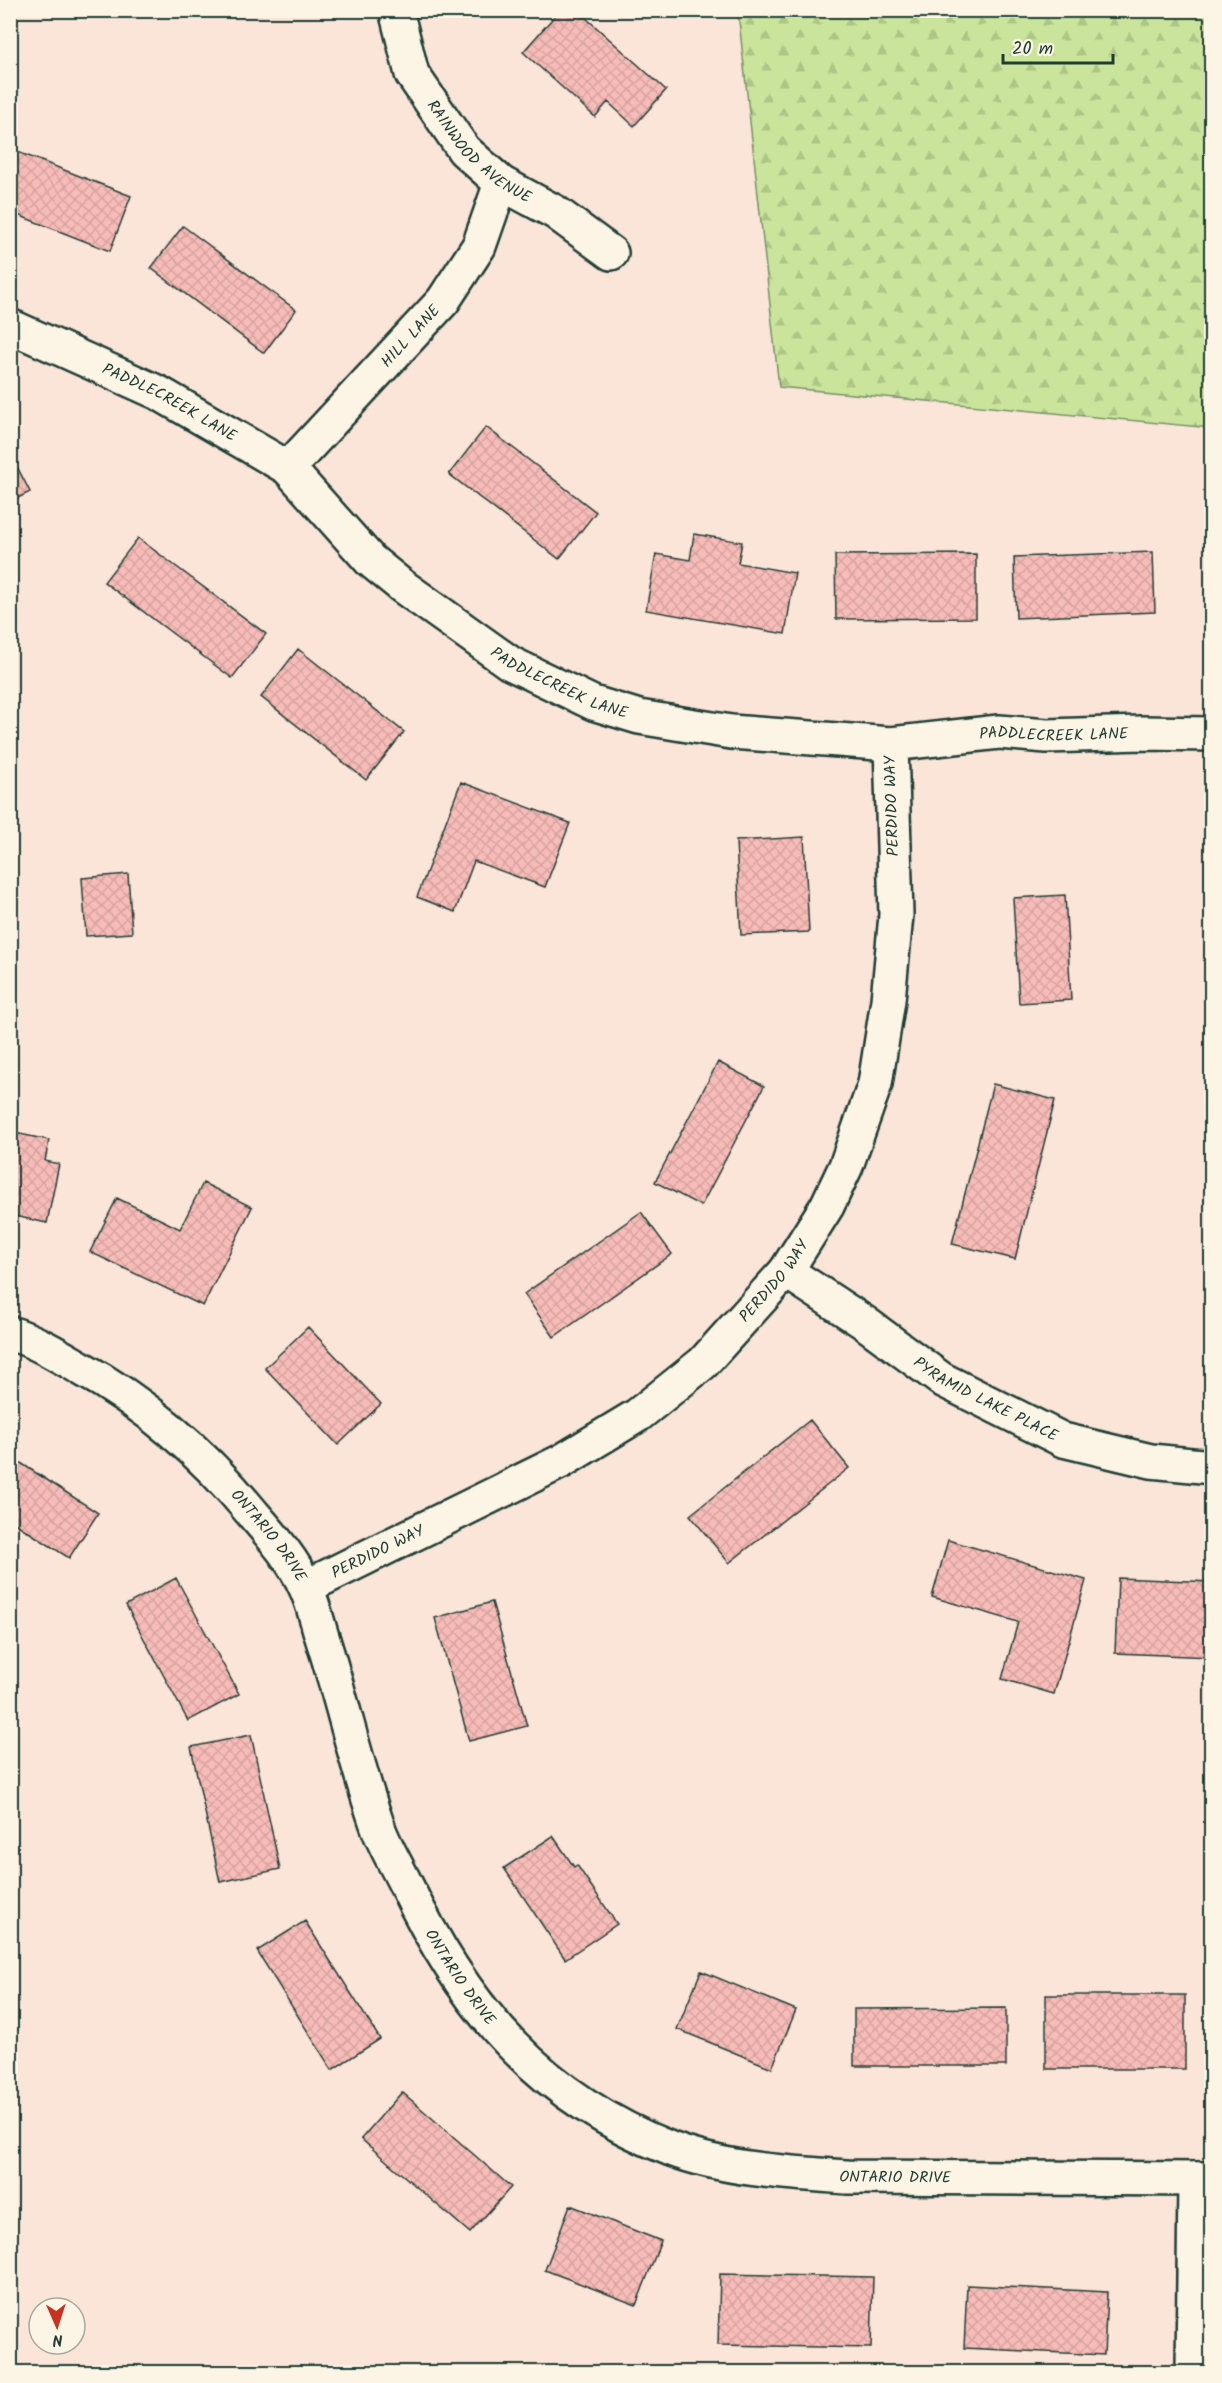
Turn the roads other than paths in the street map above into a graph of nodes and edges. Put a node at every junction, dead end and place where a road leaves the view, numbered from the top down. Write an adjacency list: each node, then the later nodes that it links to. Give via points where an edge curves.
1 (396, 10): 2 (street, RAINWOOD AVENUE, via 412,74 464,150)
2 (501, 183): 3 (street, RAINWOOD AVENUE, via 555,212); 5 (street, HILL LANE, via 479,246 443,301)
3 (611, 254)
4 (10, 326): 5 (street, PADDLECREEK LANE, via 159,393)
5 (288, 468): 7 (street, PADDLECREEK LANE, via 370,560 402,586 510,663 593,703 639,717 731,732)
6 (1212, 734): 7 (street, PADDLECREEK LANE, via 1047,736 999,732)
7 (891, 744): 8 (street, PERDIDO WAY, via 896,915 875,1084 828,1206)
8 (786, 1271): 10 (street, PYRAMID LAKE PLACE, via 866,1323 941,1379 1063,1440 1151,1461); 11 (street, PERDIDO WAY, via 703,1363 638,1415 562,1461)
9 (10, 1333): 11 (street, ONTARIO DRIVE, via 34,1341 152,1412 220,1473 279,1544)
10 (1212, 1467)
11 (306, 1587): 12 (street, ONTARIO DRIVE, via 379,1829 418,1911 462,1987 520,2055 591,2111 672,2149 715,2162 804,2174)
12 (1203, 2179): 13 (street)
13 (1192, 2373)

